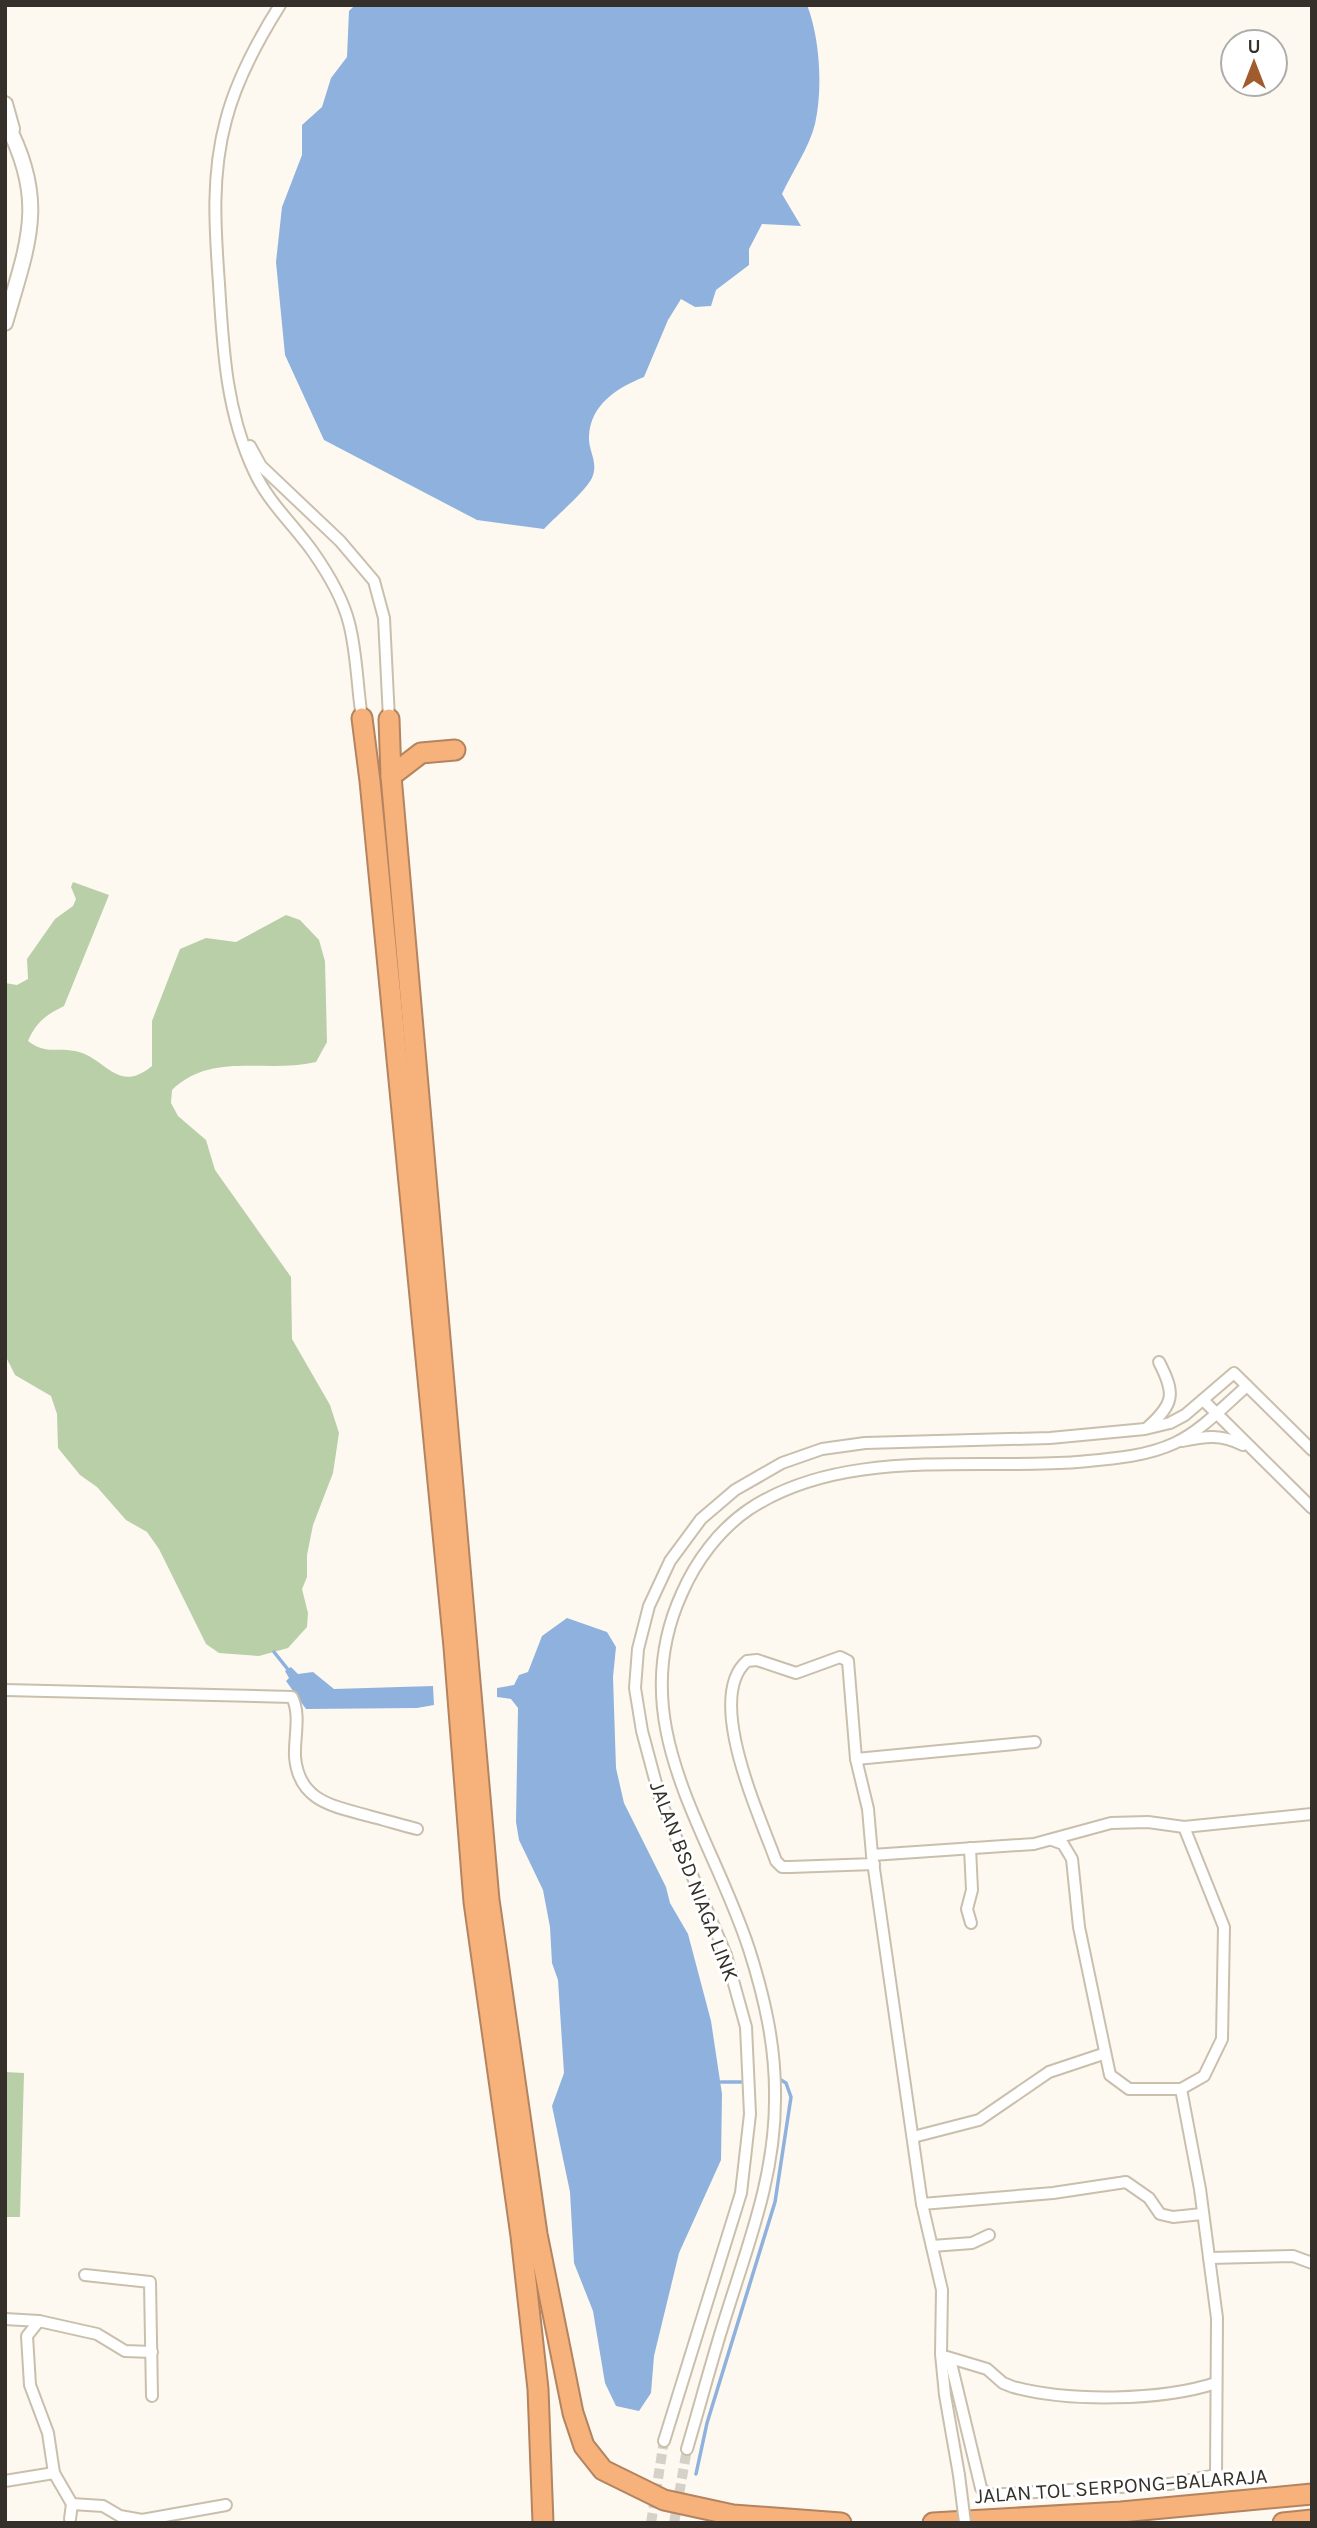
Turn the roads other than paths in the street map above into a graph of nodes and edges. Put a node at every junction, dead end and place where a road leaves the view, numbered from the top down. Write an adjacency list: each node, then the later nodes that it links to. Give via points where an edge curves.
1 (280, 5): 6 (street, via 226,119 216,169 215,218)
2 (5, 104): 4 (main road)
3 (5, 121): 4 (main road)
4 (15, 140): 5 (main road, via 28,175 31,204 27,248)
5 (5, 323)
6 (228, 396): 7 (street, via 255,473 337,593 349,623); 8 (street, via 261,466 340,541 374,581 384,618)
7 (362, 718): 57 (highway, via 454,1647 474,1902 538,2389)
8 (389, 719): 10 (highway)
9 (455, 750): 10 (highway, via 421,753)
10 (391, 776): 58 (highway, via 489,1900 537,2234 573,2413 584,2446 603,2470 664,2500 733,2515)
11 (1159, 1362): 15 (street, via 1172,1386 1170,1401)
12 (1247, 1386): 13 (street, JALAN BSD NIAGA LINK, via 1234,1373); 14 (street, JALAN BSD NIAGA LINK); 17 (street)
13 (1203, 1400): 14 (street); 15 (street, JALAN BSD NIAGA LINK, via 1170,1423)
14 (1216, 1412): 16 (street, JALAN BSD NIAGA LINK); 18 (street)
15 (1145, 1429): 23 (street, JALAN BSD NIAGA LINK, via 822,1449 782,1463 735,1490 701,1519 670,1560 649,1606 638,1649 635,1688)
16 (1179, 1442): 18 (street, via 1212,1435); 22 (street, JALAN BSD NIAGA LINK, via 1106,1459 868,1468 791,1486 746,1511 719,1535 690,1574 671,1617 660,1689)
17 (1312, 1450)
18 (1255, 1452): 19 (street)
19 (1312, 1508)
20 (5, 1690): 27 (street, via 292,1697 296,1706 295,1757 299,1776 310,1792 326,1805)
21 (1035, 1742): 24 (street)
22 (672, 1748): 23 (street); 49 (street, JALAN BSD NIAGA LINK, via 684,1794 749,1947 770,2023 775,2102 765,2197)
23 (648, 1753): 48 (street, JALAN BSD NIAGA LINK, via 661,1802 726,1955 747,2027 750,2114 741,2193)
24 (856, 1759): 30 (street, via 869,1809); 30 (street, via 846,1658 796,1673 757,1660 740,1667 730,1706 733,1736 776,1861 790,1867)
25 (1312, 1814): 26 (street)
26 (1184, 1827): 28 (street, via 1111,1823); 33 (street, via 1224,1927 1222,2039 1204,2076)
27 (417, 1829)
28 (1048, 1840): 29 (street); 32 (street, via 1063,1843 1072,1859 1079,1927)
29 (970, 1848): 30 (street); 31 (street, via 972,1890 967,1909)
30 (873, 1859): 34 (street)
31 (971, 1923)
32 (1103, 2054): 33 (street, via 1110,2075 1129,2089); 34 (street, via 1049,2072 978,2120)
33 (1181, 2089): 36 (street)
34 (913, 2137): 35 (street)
35 (922, 2204): 36 (street, via 1126,2182 1149,2198 1160,2214); 38 (street)
36 (1202, 2214): 39 (street)
37 (989, 2235): 38 (street, via 972,2243)
38 (932, 2246): 45 (street, via 942,2290)
39 (1209, 2258): 40 (street, via 1293,2256); 46 (street, via 1217,2319)
40 (1312, 2263)
41 (85, 2275): 44 (street, via 150,2282)
42 (5, 2319): 43 (street)
43 (39, 2321): 44 (street, via 97,2334 125,2351); 50 (street, via 27,2336 30,2385 48,2433)
44 (152, 2352): 47 (street)
45 (946, 2356): 46 (street, via 987,2368 1013,2387 1079,2399); 46 (street, via 981,2488 988,2496 1169,2484 1216,2475); 60 (street, bridge)
46 (1216, 2383)
47 (152, 2396)
48 (664, 2441)
49 (687, 2449)
50 (54, 2473): 51 (street); 53 (street)
51 (5, 2482)
52 (1312, 2494): 59 (highway, JALAN TOL SERPONG–BALARAJA)
53 (72, 2504): 54 (street, via 103,2506 120,2516 142,2520); 55 (street)
54 (226, 2505)
55 (70, 2519)
56 (1312, 2520): 61 (highway)
57 (543, 2523)
58 (841, 2523)
59 (933, 2523)
60 (964, 2523)
61 (1283, 2523)

